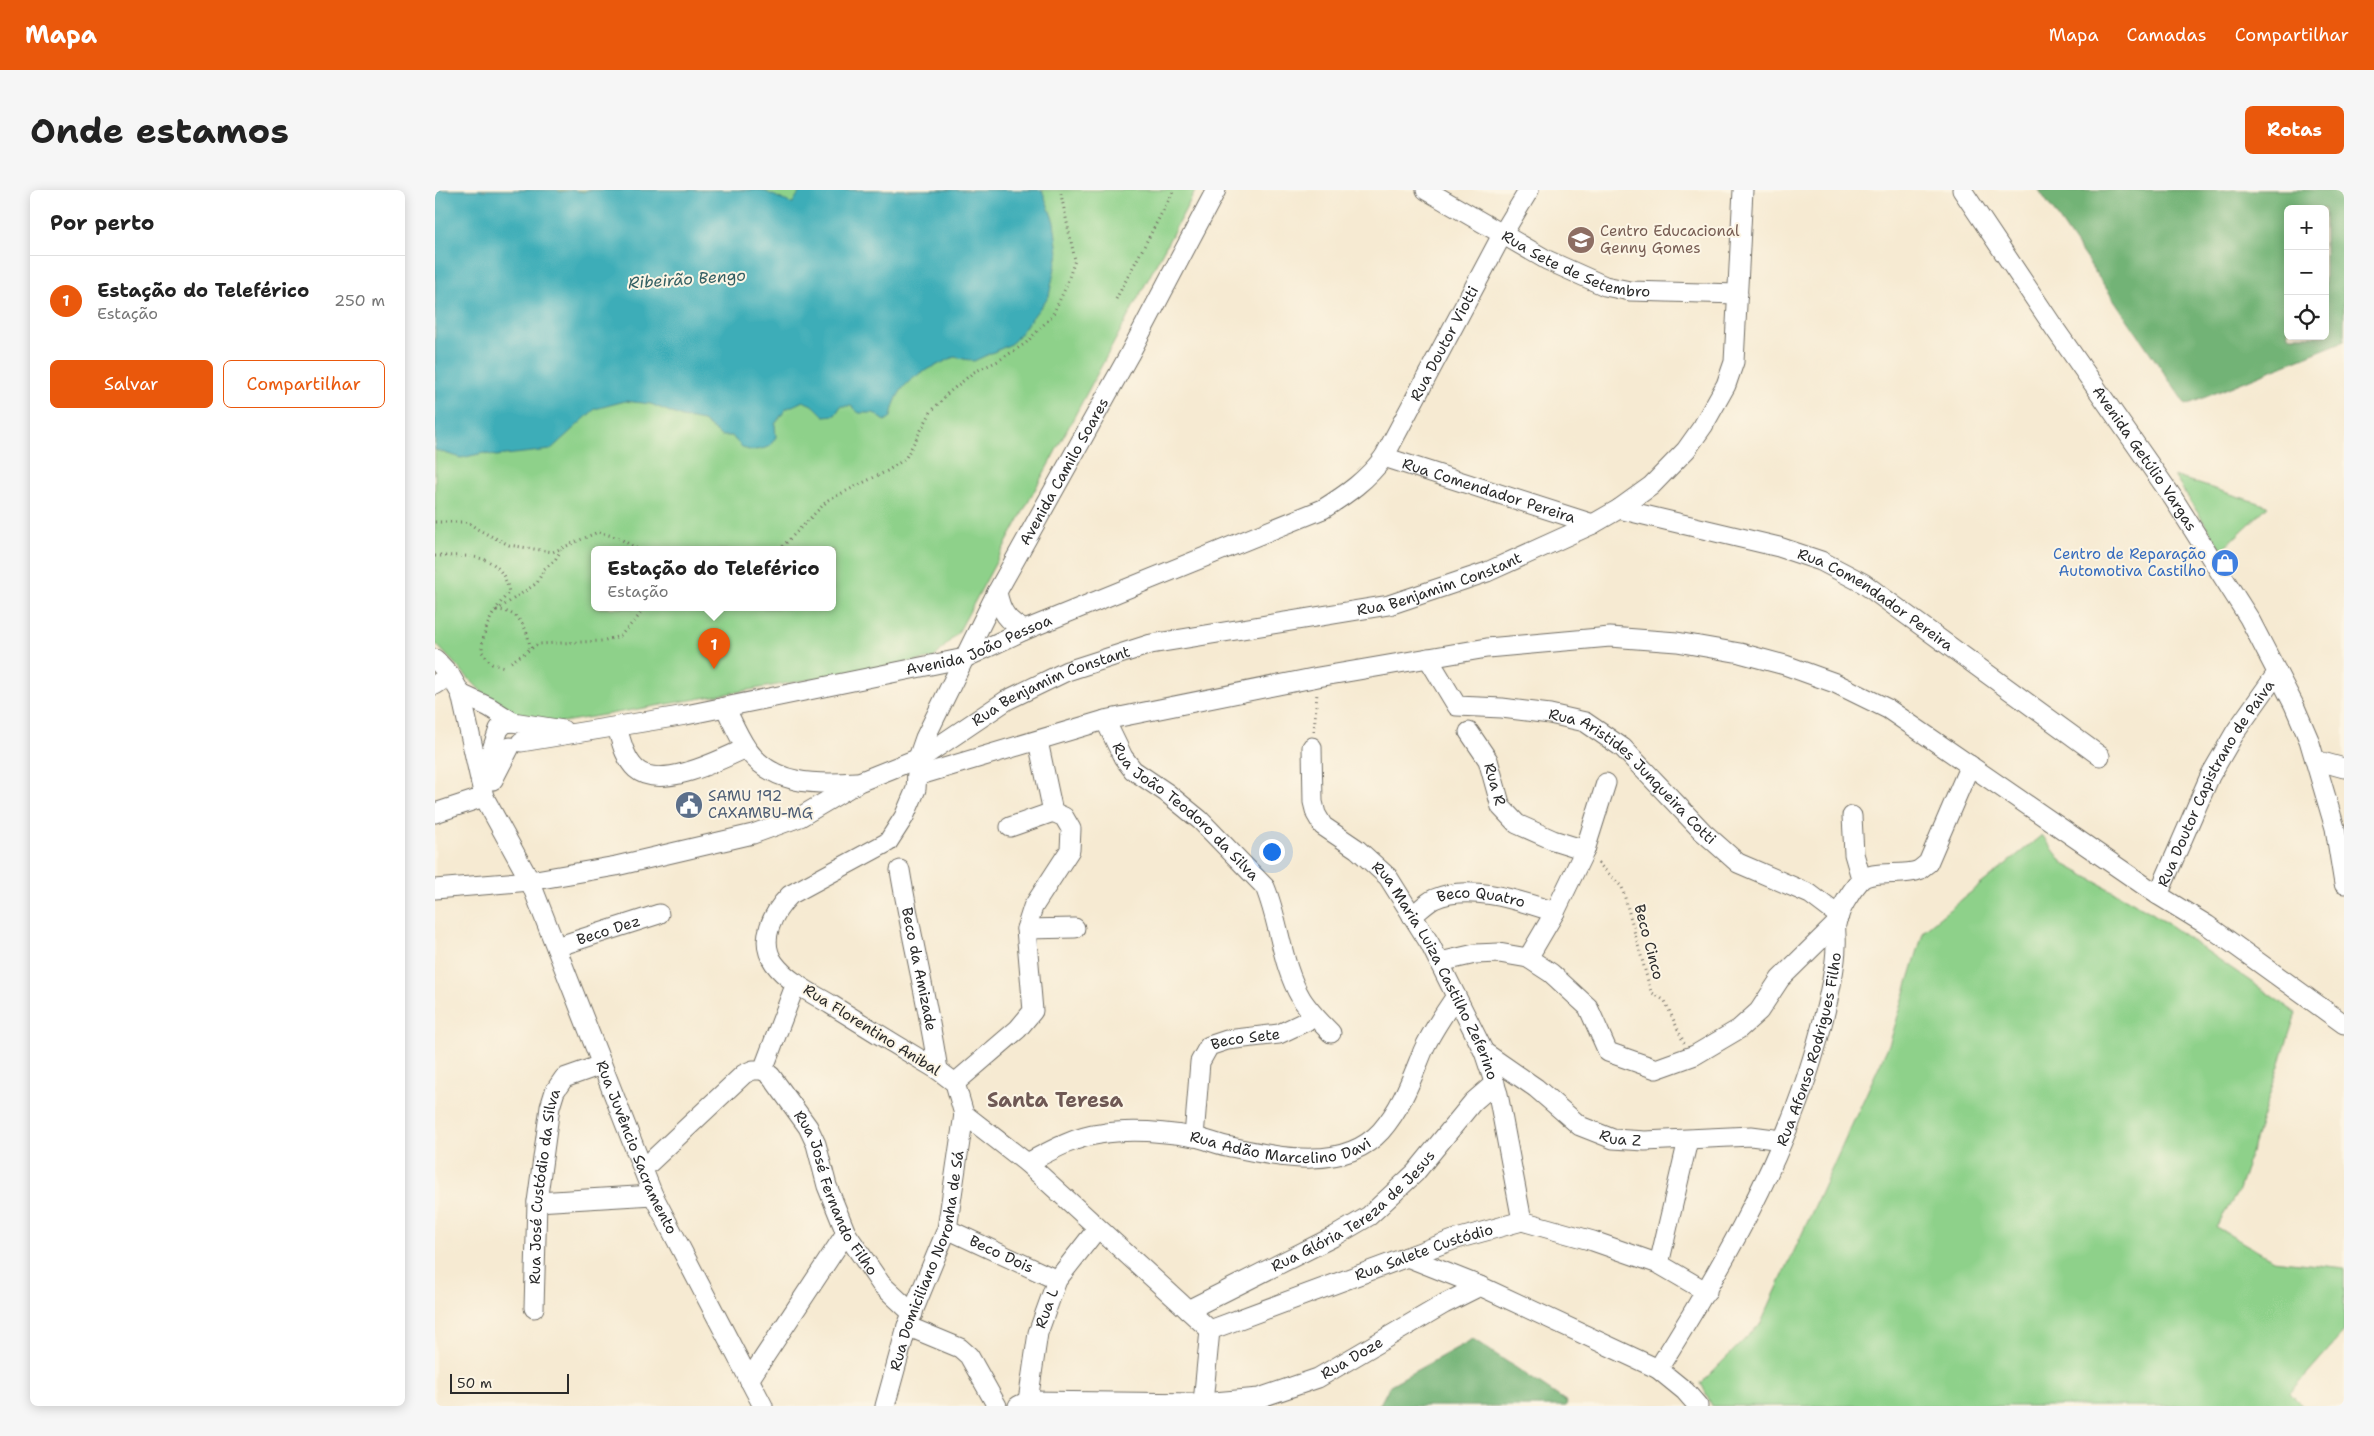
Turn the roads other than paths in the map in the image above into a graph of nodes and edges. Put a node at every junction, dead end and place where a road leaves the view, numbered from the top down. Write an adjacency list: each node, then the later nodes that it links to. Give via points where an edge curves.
1 (1216, 190): 12 (street, Avenida Camilo Soares, via 1129,356)
2 (1425, 190): 6 (street, Rua Sete de Setembro)
3 (1529, 190): 6 (street, Rua Doutor Viotti)
4 (1743, 190): 7 (street, Rua Benjamim Constant)
5 (1962, 190): 17 (street, Avenida Getúlio Vargas, via 2173,498 2249,618)
6 (1502, 235): 7 (street, Rua Sete de Setembro, via 1605,286 1630,291); 8 (street, Rua Doutor Viotti)
7 (1738, 294): 10 (street, Rua Benjamim Constant, via 1734,362 1713,409 1686,450 1651,486)
8 (1384, 457): 9 (street, Rua Doutor Viotti); 11 (street, Rua Comendador Pereira)
9 (1352, 491): 13 (street, Avenida João Pessoa, via 1323,509)
10 (1619, 509): 11 (street, Rua Benjamim Constant); 29 (street, Rua Comendador Pereira, via 1779,547 1821,561 1855,579 1915,620)
11 (1593, 524): 32 (street, Rua Benjamim Constant, via 1487,572 1389,605 1151,644 1067,671 1007,700)
12 (997, 592): 13 (street, via 999,606 1005,616); 14 (street, Avenida Camilo Soares)
13 (1025, 630): 14 (street, Avenida João Pessoa)
14 (965, 658): 20 (street, Avenida João Pessoa); 32 (street, Avenida Camilo Soares, via 925,738)
15 (1428, 658): 21 (street); 31 (street, via 1610,636 1677,642 1740,653 1835,682 1888,708); 51 (street, Rua Aristides Junqueira Cotti, via 1457,706 1502,708 1585,722 1623,748 1691,821 1738,863 1810,894)
16 (435, 659): 18 (street, Rua Juvêncio Sacramento)
17 (2277, 673): 30 (street, Avenida Getúlio Vargas, via 2294,705); 47 (street, Rua Doutor Capistrano de Paiva, via 2236,731 2210,776)
18 (443, 680): 19 (street, Rua Juvêncio Sacramento)
19 (461, 694): 23 (street, Rua Juvêncio Sacramento); 25 (street, via 489,708)
20 (725, 707): 22 (street, Avenida João Pessoa); 28 (street)
21 (1105, 720): 26 (street); 59 (street, Rua João Teodoro da Silva, via 1133,770 1200,820 1265,887 1291,975 1301,998)
22 (617, 727): 25 (street, Avenida João Pessoa, via 583,733); 28 (street, via 625,753 636,769 647,776 701,769)
23 (469, 730): 25 (street, Avenida João Pessoa); 36 (street, Rua Juvêncio Sacramento)
24 (1469, 732): 41 (street, Rua R, via 1488,760 1501,807 1517,824)
25 (509, 734): 36 (street)
26 (1037, 741): 32 (street); 37 (street)
27 (1312, 747): 50 (street, Rua Maria Luiza Castilho Zeferino, via 1313,802 1323,826 1357,849 1388,877)
28 (746, 748): 34 (street, via 763,768 790,779 818,784)
29 (2100, 756)
30 (2315, 760): 33 (street); 45 (street, Avenida Getúlio Vargas, via 2335,828)
31 (1970, 765): 43 (street, via 1928,863 1907,873); 47 (street)
32 (918, 767): 34 (street); 57 (street, Rua Florentino Anibal, via 916,789 905,817 888,842 812,882 779,906 767,936 768,949 774,963)
33 (2344, 768)
34 (859, 782): 44 (street, via 800,817 753,834 616,866)
35 (1606, 783): 41 (street)
36 (483, 789): 39 (street); 44 (street, Rua Juvêncio Sacramento)
37 (1053, 812): 40 (street); 53 (street, via 1064,817 1071,829 1070,850 1033,907)
38 (1852, 816): 43 (street, via 1854,854)
39 (435, 818)
40 (1010, 827)
41 (1585, 850): 48 (street)
42 (900, 870): 65 (street, Beco da Amizade)
43 (1861, 878): 51 (street, Rua Afonso Rodrigues Filho)
44 (530, 881): 46 (street); 54 (street, Rua Juvêncio Sacramento)
45 (2344, 884)
46 (435, 889)
47 (2158, 895): 60 (street, via 2232,942)
48 (1555, 912): 50 (street, Beco Quatro, via 1500,896 1459,894 1434,900); 55 (street)
49 (659, 914): 54 (street, Beco Dez)
50 (1412, 916): 56 (street, Rua Maria Luiza Castilho Zeferino)
51 (1838, 920): 55 (street, via 1780,979 1759,1011 1739,1029 1695,1055 1656,1069 1608,1052 1588,1007 1551,973); 72 (street, Rua Afonso Rodrigues Filho, via 1832,980 1820,1029 1807,1076)
52 (1075, 928): 53 (street)
53 (1025, 929): 67 (street, via 1033,1007 1031,1016)
54 (556, 946): 63 (street, Rua Juvêncio Sacramento)
55 (1528, 958): 56 (street, via 1499,953 1475,954)
56 (1440, 962): 58 (street, Rua Maria Luiza Castilho Zeferino)
57 (796, 983): 64 (street); 65 (street, Rua Florentino Anibal)
58 (1456, 996): 62 (street, Rua Maria Luiza Castilho Zeferino); 70 (street, Rua Adão Marcelino Davi, via 1438,1023 1410,1088 1394,1114 1380,1132 1360,1148 1336,1157 1309,1158 1229,1147)
59 (1315, 1017): 61 (street, Rua João Teodoro da Silva); 70 (street, Beco Sete, via 1279,1034 1227,1040 1209,1046 1200,1062)
60 (2344, 1024)
61 (1331, 1033)
62 (1484, 1052): 66 (street, Rua Z); 68 (street, Rua Maria Luiza Castilho Zeferino)
63 (601, 1065): 74 (street, Rua Juvêncio Sacramento); 76 (street, Rua José Custódio da Silva, via 564,1078 555,1091)
64 (763, 1070): 74 (street, via 744,1074); 80 (street, Rua José Fernando Filho, via 771,1076 808,1127)
65 (938, 1070): 67 (street, Rua Florentino Anibal)
66 (1525, 1080): 68 (street, Rua Glória Tereza de Jesus); 71 (street, Rua Z, via 1581,1126 1598,1135 1613,1139)
67 (955, 1083): 69 (street, Rua Florentino Anibal)
68 (1497, 1088): 77 (street, Rua Maria Luiza Castilho Zeferino); 87 (street, Rua Glória Tereza de Jesus, via 1473,1102 1415,1173 1369,1216)
69 (963, 1114): 73 (street); 78 (street, Rua Domiciliano Noronha de Sá)
70 (1194, 1137): 73 (street, Rua Adão Marcelino Davi, via 1135,1132 1099,1134 1065,1144)
71 (1687, 1140): 72 (street, Rua Z, via 1751,1136); 82 (street)
72 (1782, 1140): 85 (street, Rua Afonso Rodrigues Filho)
73 (1027, 1163): 79 (street)
74 (643, 1169): 75 (street, Rua Juvêncio Sacramento)
75 (653, 1195): 76 (street); 91 (street, Rua Juvêncio Sacramento)
76 (537, 1202): 86 (street, Rua José Custódio da Silva)
77 (1522, 1221): 81 (street, Rua Salete Custódio); 82 (street)
78 (947, 1229): 83 (street, Beco Dois); 88 (street, Rua Domiciliano Noronha de Sá)
79 (1097, 1229): 83 (street, Rua L); 87 (street)
80 (846, 1233): 88 (street, Rua José Fernando Filho); 91 (street)
81 (1407, 1256): 84 (street); 89 (street, Rua Salete Custódio)
82 (1659, 1264): 85 (street)
83 (1057, 1280): 93 (street, Rua L, via 1037,1333)
84 (1480, 1286): 90 (street); 92 (street, Rua Doze, via 1317,1378 1259,1398)
85 (1707, 1292): 90 (street, Rua Afonso Rodrigues Filho)
86 (534, 1308)
87 (1188, 1310): 89 (street)
88 (910, 1320): 95 (street, Rua Domiciliano Noronha de Sá); 96 (street, Rua José Fernando Filho, via 964,1352)
89 (1210, 1330): 92 (street)
90 (1658, 1369): 97 (street)
91 (749, 1380): 94 (street, Rua Juvêncio Sacramento)
92 (1203, 1402): 93 (street, Rua Doze)
93 (1023, 1404)
94 (763, 1406)
95 (885, 1406)
96 (997, 1406)
97 (1698, 1406)

